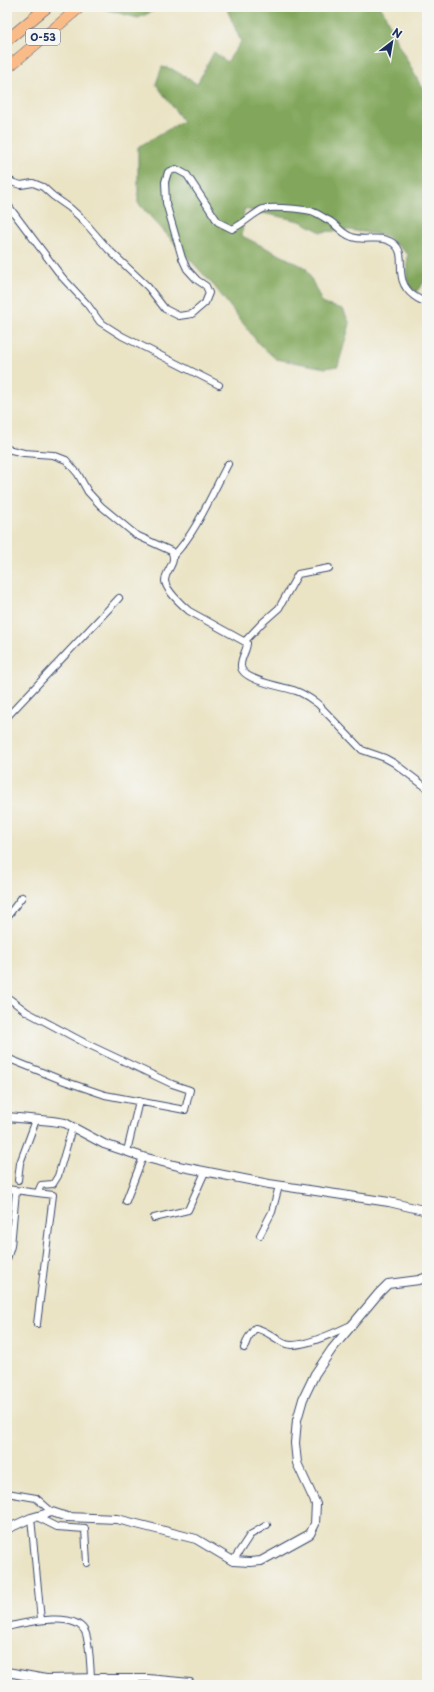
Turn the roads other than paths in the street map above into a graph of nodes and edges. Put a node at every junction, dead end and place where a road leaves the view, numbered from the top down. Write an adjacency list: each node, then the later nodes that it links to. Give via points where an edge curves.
1 (47, 7): 3 (highway, O-53)
2 (80, 7): 4 (highway, O-53)
3 (7, 40)
4 (7, 68)
5 (7, 179): 7 (street, via 21,185 33,183 43,187 70,208 148,287 165,309 179,316 192,314 205,303 209,292 185,264 166,202 165,182 168,172 176,169 187,175 218,222 232,229 264,209 282,208 312,211 332,222 344,234 354,238 377,237 394,243 401,256 400,276 405,290)
6 (7, 204): 8 (street, via 100,322 122,336)
7 (427, 302)
8 (219, 385)
9 (7, 449): 11 (street, via 53,455 66,460 101,506 136,535 171,551)
10 (228, 464): 11 (street, via 183,546)
11 (174, 555): 14 (street, via 165,580 173,595 189,611)
12 (329, 568): 14 (street, via 298,574 279,608 246,640)
13 (119, 598): 15 (street)
14 (247, 643): 16 (street, via 241,668 247,675 297,691 310,698 362,750 394,763)
15 (7, 717)
16 (427, 788)
17 (22, 898): 18 (street)
18 (7, 917)
19 (7, 997): 21 (street, via 27,1012 85,1043 190,1090 185,1110)
20 (7, 1058): 21 (street, via 105,1095)
21 (139, 1101): 25 (street)
22 (7, 1117): 23 (street)
23 (36, 1120): 24 (street, via 65,1123); 28 (street, via 20,1163)
24 (72, 1128): 25 (street, via 104,1144); 32 (street, via 58,1176 53,1184 41,1185)
25 (127, 1151): 26 (street)
26 (143, 1157): 27 (street); 33 (street)
27 (205, 1172): 29 (street); 35 (street, via 188,1210)
28 (18, 1180)
29 (279, 1186): 34 (street, via 389,1202); 36 (street, via 272,1212)
30 (7, 1189): 31 (street)
31 (16, 1191): 32 (street); 37 (street, via 11,1246)
32 (38, 1192): 39 (street, via 53,1195)
33 (126, 1201)
34 (427, 1211)
35 (154, 1218)
36 (260, 1235)
37 (7, 1259)
38 (427, 1277): 40 (street, via 388,1284)
39 (36, 1324)
40 (351, 1325): 41 (street, via 317,1340 295,1346 276,1339 265,1330 255,1328); 47 (street, via 315,1374 303,1399 297,1420 297,1462 316,1504 316,1520 310,1534 261,1561)
41 (244, 1348)
42 (7, 1492): 43 (street, via 36,1498)
43 (52, 1512): 44 (street); 47 (street, via 67,1517 117,1519 196,1539)
44 (34, 1517): 46 (street); 48 (street, via 57,1527 85,1529); 49 (street)
45 (267, 1525): 47 (street, via 250,1535)
46 (7, 1529)
47 (234, 1560)
48 (87, 1563)
49 (41, 1620): 50 (street); 52 (street, via 66,1620 77,1624 86,1632)
50 (7, 1626)
51 (7, 1672): 52 (street, via 46,1679)
52 (91, 1677): 53 (street)
53 (104, 1678): 54 (street, via 148,1678); 55 (street)
54 (190, 1682)
55 (116, 1685)

